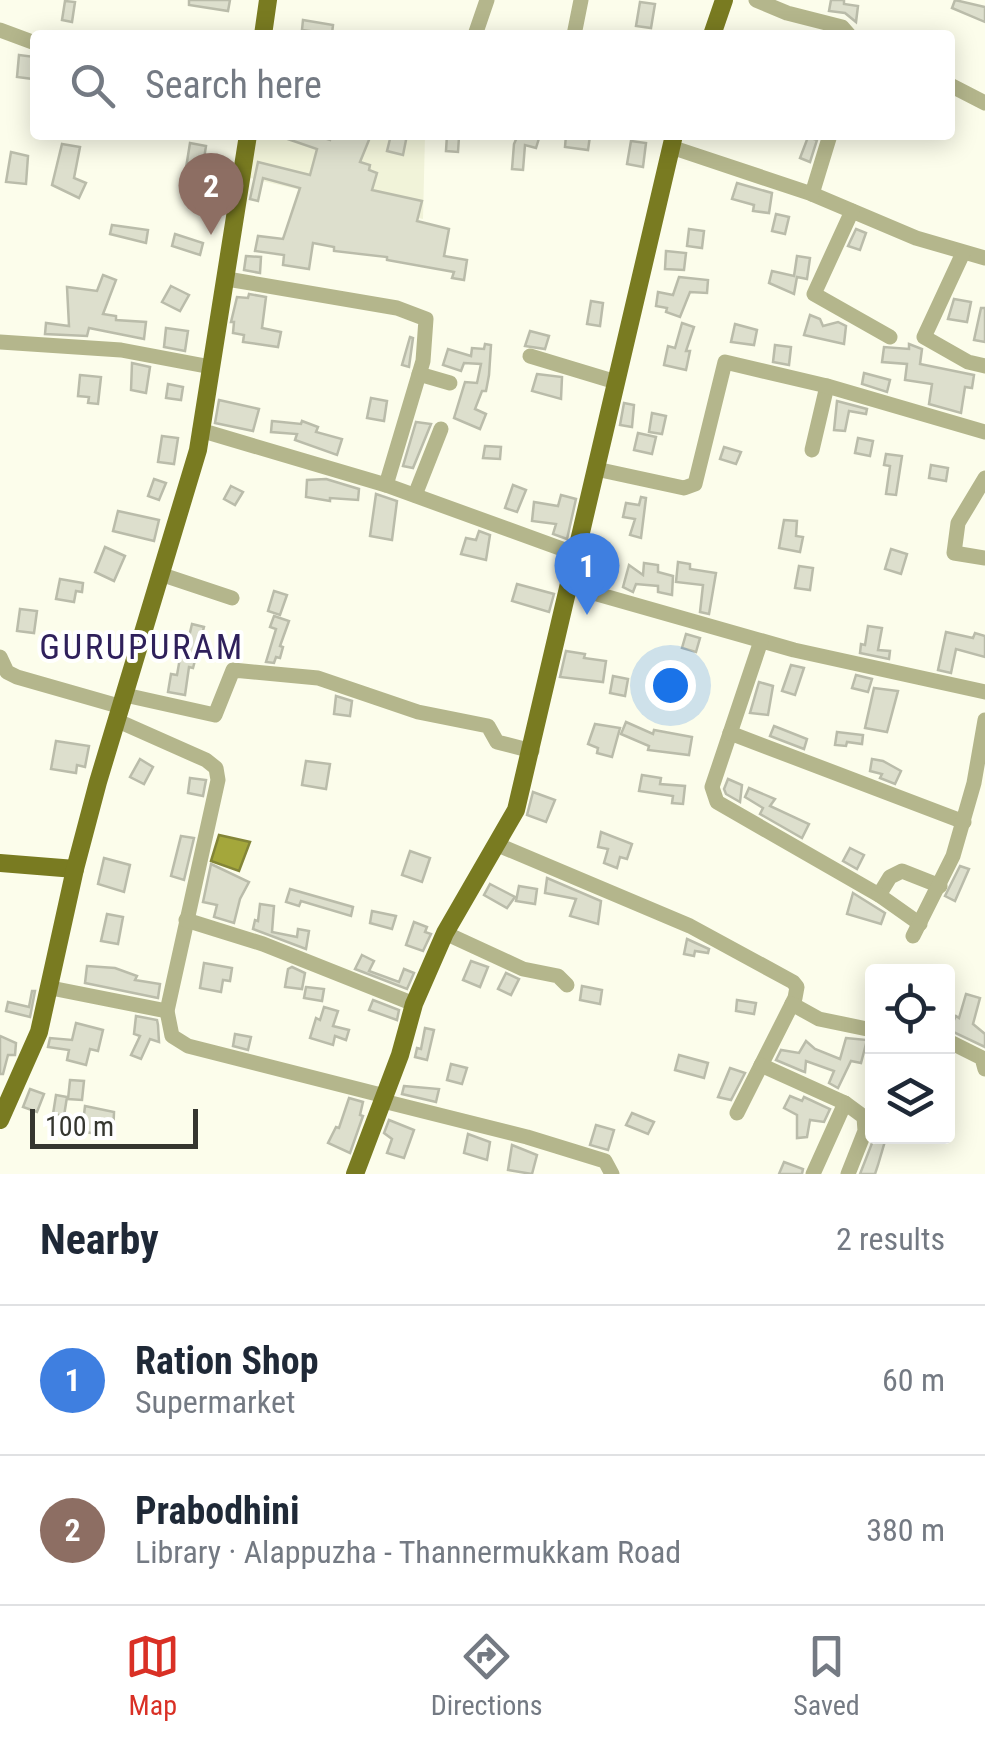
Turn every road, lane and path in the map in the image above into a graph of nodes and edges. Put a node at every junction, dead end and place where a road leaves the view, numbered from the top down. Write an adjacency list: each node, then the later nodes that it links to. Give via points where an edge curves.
1 (268, 0): 7 (main road)
2 (486, 0): 8 (street)
3 (581, 0): 9 (street)
4 (756, 0): 11 (street)
5 (719, 1): 10 (main road)
6 (0, 30): 12 (street)
7 (264, 30)
8 (477, 30)
9 (575, 30)
10 (713, 30)
11 (845, 30)
12 (30, 41)
13 (955, 88): 14 (street)
14 (985, 103)
15 (244, 140): 22 (main road)
16 (828, 140): 18 (street)
17 (672, 141): 18 (street); 29 (main road)
18 (812, 194): 19 (street)
19 (852, 211): 20 (street); 23 (street, via 814,294)
20 (962, 253): 21 (street); 26 (street, via 924,337)
21 (985, 258)
22 (227, 279): 27 (main road); 28 (street, via 426,319)
23 (890, 337)
24 (0, 342): 27 (street, via 121,350)
25 (530, 356): 29 (street)
26 (985, 366)
27 (210, 367): 33 (main road)
28 (419, 374): 30 (street); 38 (street)
29 (616, 382): 36 (main road)
30 (450, 384)
31 (827, 386): 34 (street); 35 (street); 36 (street, via 725,362 695,484 684,488)
32 (442, 429): 39 (street)
33 (200, 430): 38 (street); 42 (main road)
34 (985, 432)
35 (812, 450)
36 (596, 468): 40 (main road)
37 (985, 478): 41 (street, via 958,523 954,553)
38 (386, 485): 39 (street)
39 (415, 496): 40 (street)
40 (576, 554): 43 (main road)
41 (985, 558)
42 (160, 574): 44 (street); 48 (main road)
43 (569, 586): 45 (street); 51 (main road)
44 (232, 598)
45 (761, 641): 47 (street); 50 (street)
46 (0, 657): 48 (street, via 17,677)
47 (984, 690)
48 (122, 708): 51 (street, via 215,715 232,670 318,678 418,712 488,726 496,742); 55 (main road); 58 (street, via 216,768)
49 (985, 720): 52 (street)
50 (730, 733): 52 (street); 57 (street, via 712,787 717,802)
51 (532, 751): 53 (main road)
52 (964, 822): 56 (street)
53 (498, 846): 59 (main road); 63 (street, via 739,951 793,982)
54 (0, 862): 55 (main road)
55 (75, 868): 61 (main road)
56 (940, 886): 57 (street, via 902,871); 57 (street, via 916,930)
57 (879, 895)
58 (186, 920): 62 (street); 64 (street)
59 (445, 933): 60 (street); 62 (main road)
60 (567, 985)
61 (51, 988): 64 (street); 72 (main road)
62 (414, 1004): 69 (main road)
63 (792, 1004): 65 (street, via 818,1019); 67 (street)
64 (168, 1011): 69 (street, via 172,1036 188,1046)
65 (865, 1029)
66 (955, 1044): 68 (street, via 982,1058)
67 (761, 1065): 70 (street); 71 (street)
68 (985, 1069)
69 (384, 1099): 73 (main road); 74 (street, via 605,1161)
70 (845, 1103): 75 (street); 76 (street, via 866,1126)
71 (738, 1113)
72 (0, 1120)
73 (355, 1174)
74 (612, 1174)
75 (813, 1174)
76 (848, 1174)

